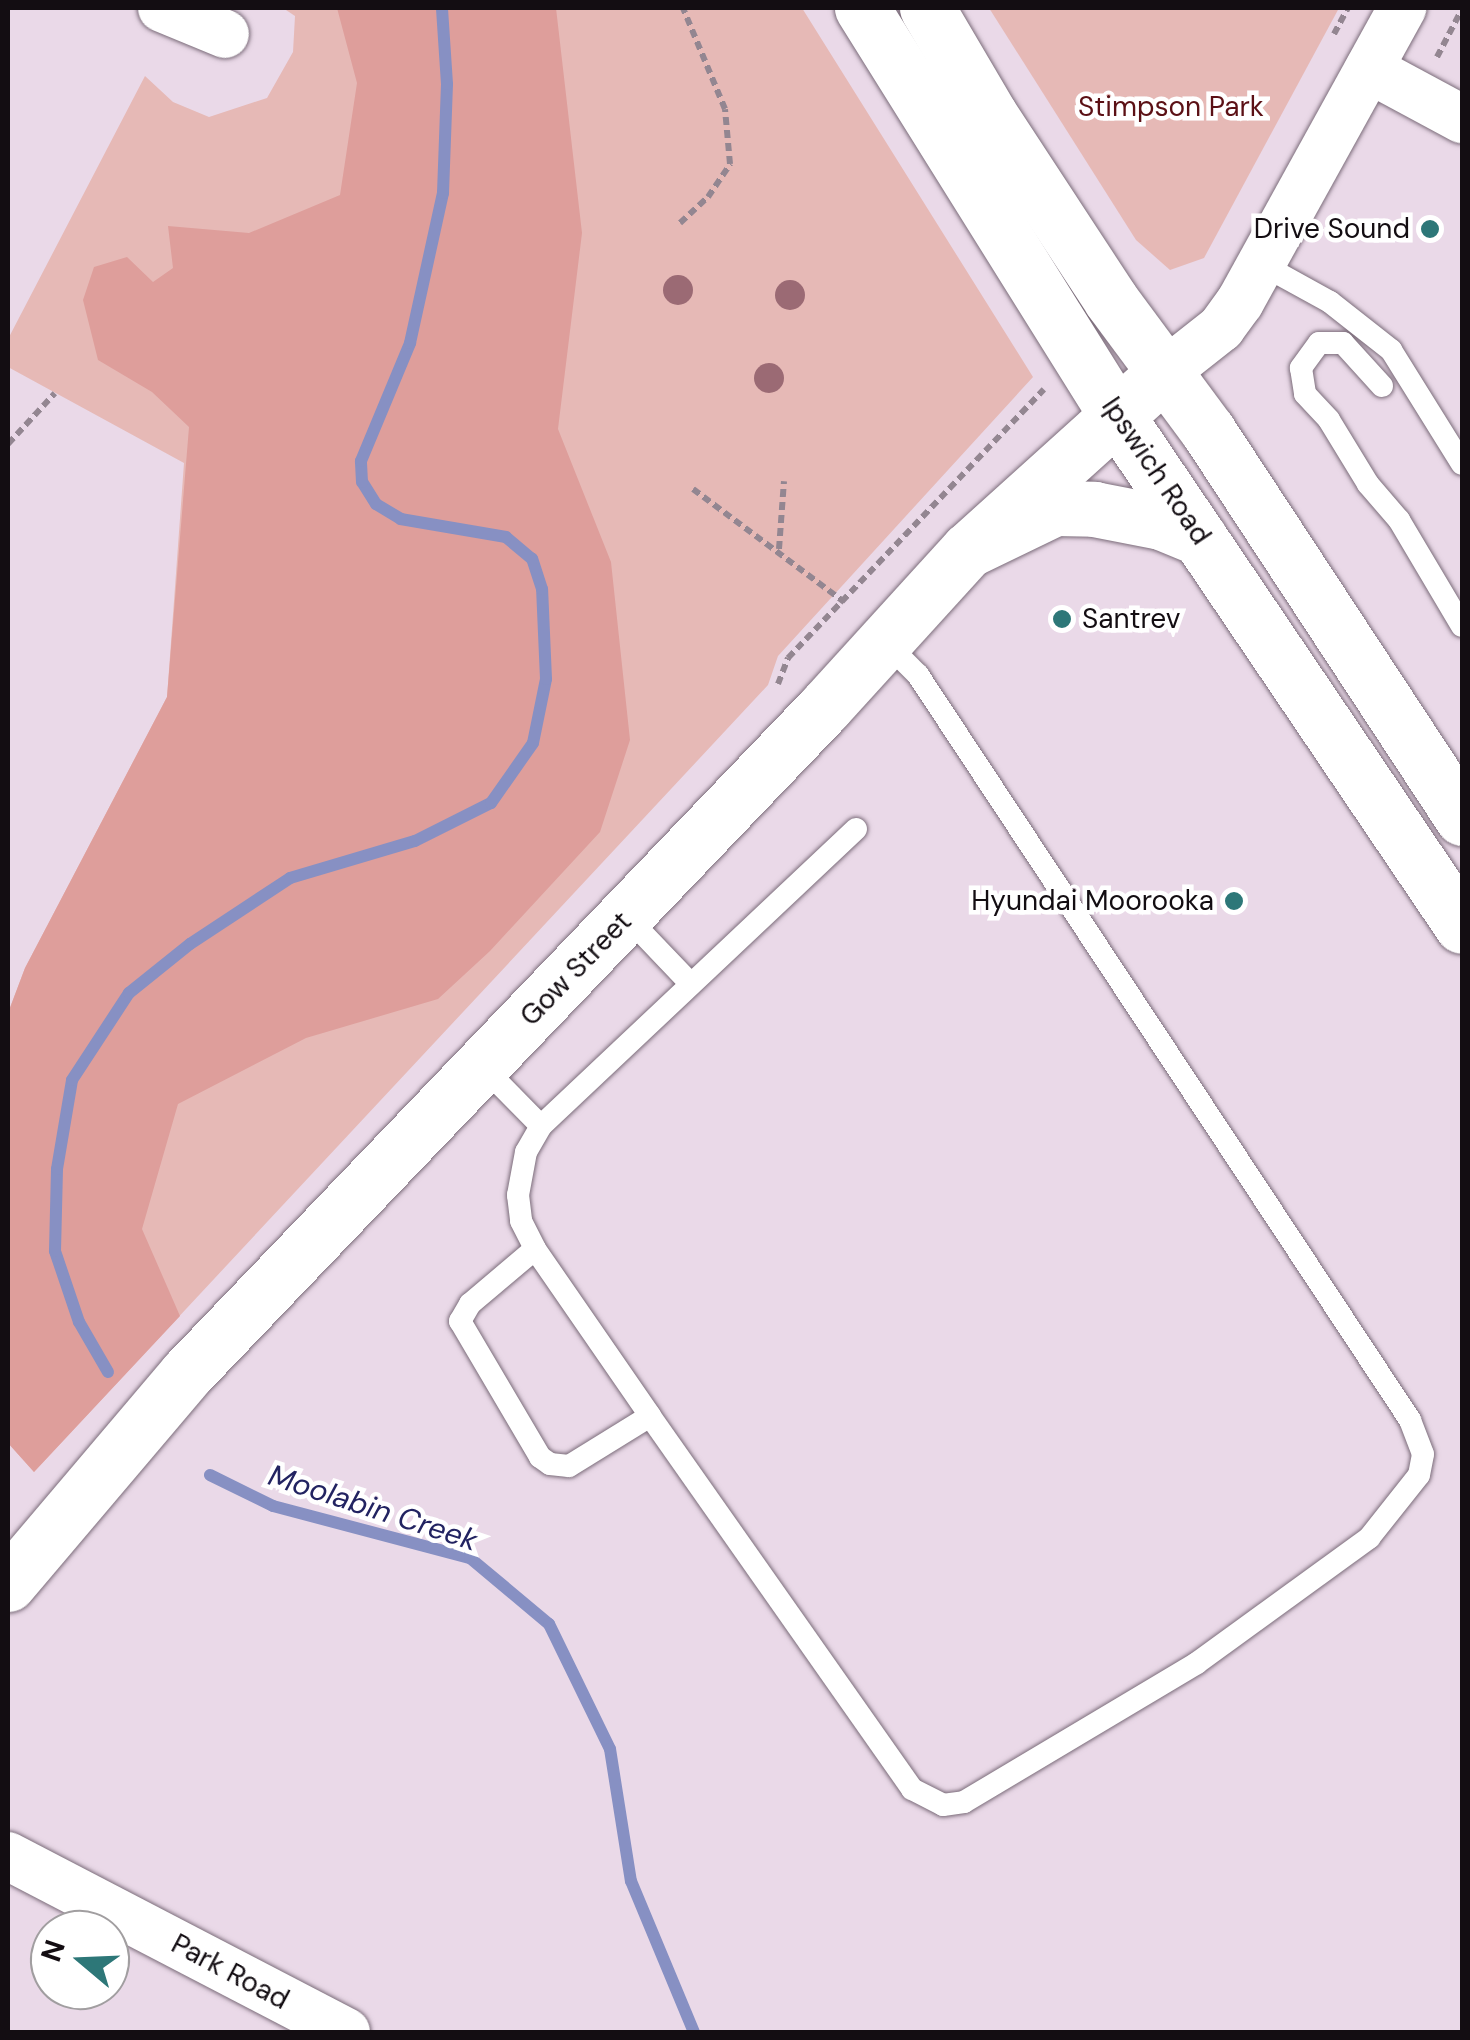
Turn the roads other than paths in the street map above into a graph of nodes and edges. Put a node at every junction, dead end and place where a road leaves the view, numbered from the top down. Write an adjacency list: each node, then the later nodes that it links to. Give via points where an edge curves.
1 (162, 8): 5 (street)
2 (862, 8): 11 (main road, Ipswich Road)
3 (928, 8): 9 (main road, via 1000,131)
4 (1402, 8): 6 (street)
5 (226, 34)
6 (1369, 68): 7 (street); 8 (street)
7 (1462, 119)
8 (1261, 264): 9 (street, via 1221,328); 12 (lane, via 1330,302 1391,350)
9 (1164, 373): 11 (main road, Gow Street); 17 (main road)
10 (1382, 386): 16 (lane, via 1343,343 1319,343 1300,368 1305,394 1399,520)
11 (1115, 414): 13 (main road, Ipswich Road); 14 (main road, Gow Street)
12 (1462, 464)
13 (1200, 538): 14 (main road, via 1160,522 1055,508); 20 (main road, Ipswich Road)
14 (968, 550): 15 (main road, Gow Street)
15 (870, 626): 19 (main road, Gow Street); 25 (lane, via 918,675 1410,1420 1423,1454 1419,1475 1369,1538 1197,1664 964,1802 943,1805 912,1790)
16 (1462, 626)
17 (1462, 818)
18 (856, 829): 21 (lane)
19 (626, 916): 21 (lane); 22 (main road, Gow Street)
20 (1462, 926)
21 (689, 982): 23 (lane)
22 (482, 1066): 23 (lane); 26 (main road, Gow Street, via 186,1374)
23 (541, 1126): 24 (lane, via 526,1152 518,1196)
24 (534, 1249): 25 (lane); 25 (lane, via 470,1304 460,1321 540,1457 569,1466)
25 (650, 1416)
26 (8, 1584)
27 (8, 1856): 28 (street, Park Road)
28 (346, 2032)

